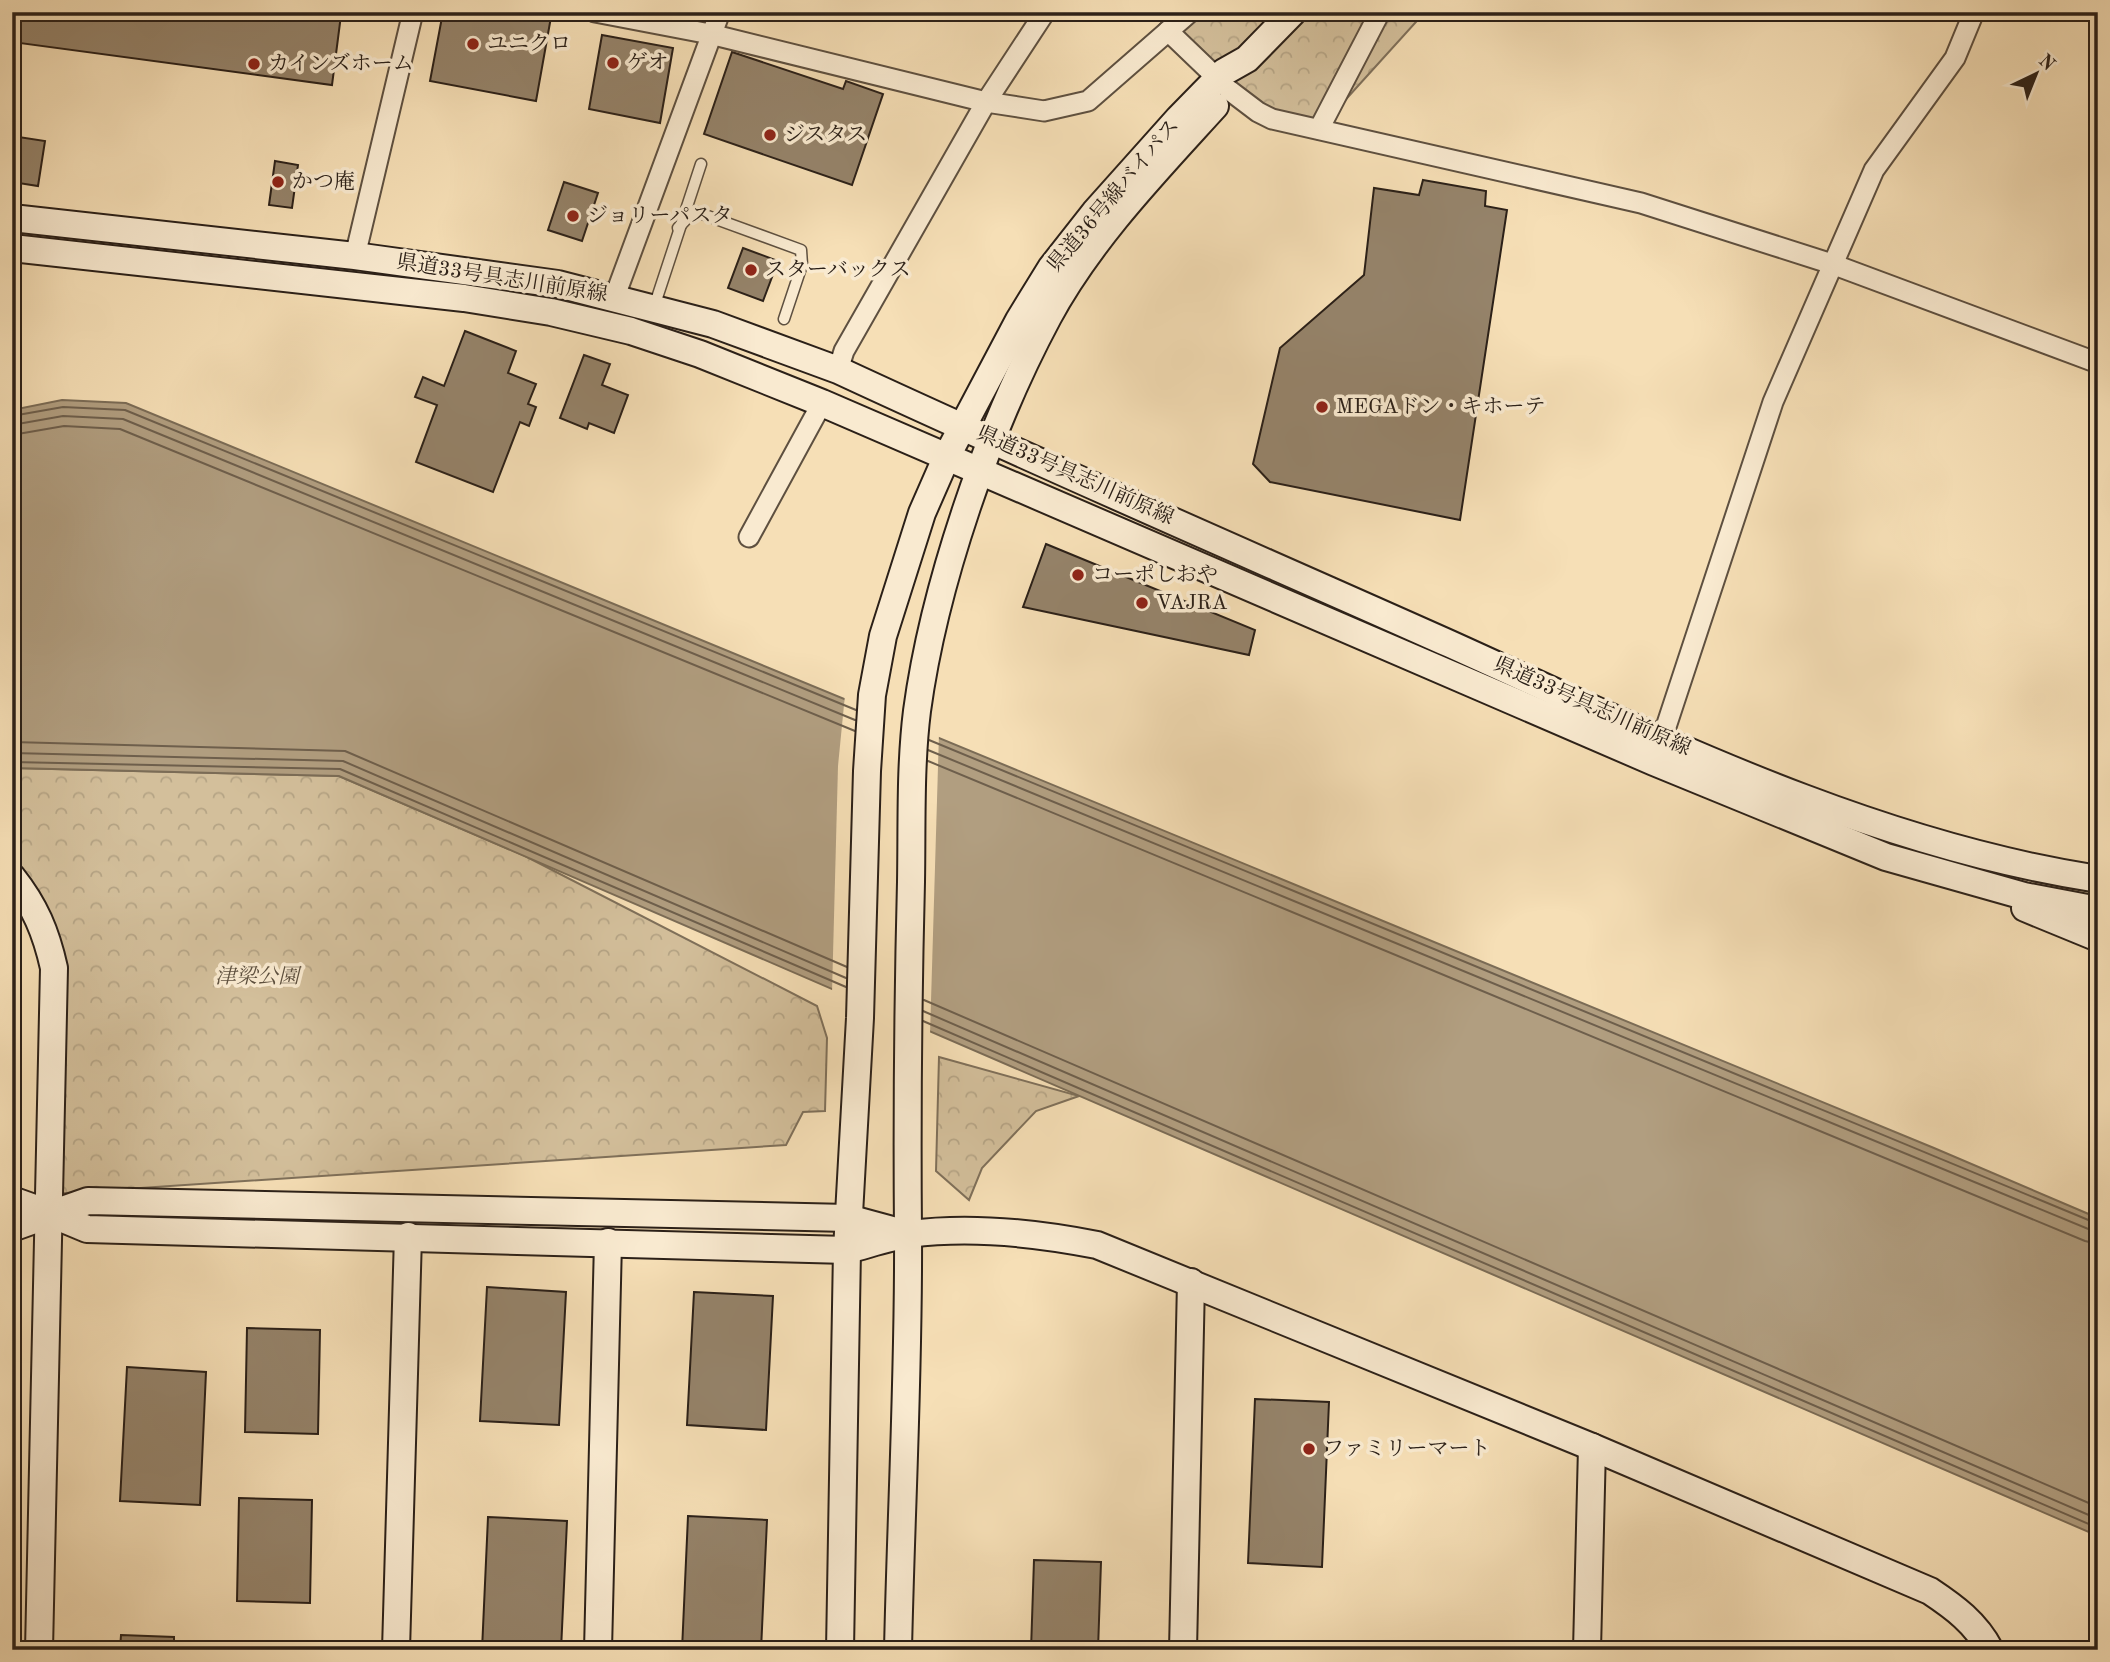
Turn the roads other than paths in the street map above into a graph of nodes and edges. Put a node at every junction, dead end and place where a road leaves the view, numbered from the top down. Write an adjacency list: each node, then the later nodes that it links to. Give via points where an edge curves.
1 (413, 12): 18 (street)
2 (595, 12): 10 (street)
3 (720, 12): 10 (street)
4 (1045, 12): 12 (street)
5 (1190, 12): 9 (street)
6 (1293, 12): 11 (street, 県道36号線バイパス)
7 (1380, 12): 13 (street)
8 (1973, 12): 19 (street, via 1955,58 1874,170)
9 (1168, 31): 11 (street); 12 (street, via 1088,101 1044,111)
10 (710, 34): 12 (street); 20 (street)
11 (1232, 77): 13 (street, via 1265,116); 26 (street, 県道36号線バイパス, via 1126,177 1051,268); 27 (street, via 1102,238 1049,314)
12 (985, 102): 24 (street, via 844,351)
13 (1319, 129): 19 (street, via 1641,203)
14 (701, 164): 16 (lane)
15 (12, 218): 18 (street, 県道33号具志川前原線)
16 (678, 228): 21 (lane); 22 (lane, via 694,211 801,250 802,265)
17 (12, 248): 25 (street, 県道33号具志川前原線, via 464,298 551,312 677,346)
18 (355, 256): 20 (street, 県道33号具志川前原線, via 502,274)
19 (1832, 264): 23 (street); 31 (street, via 1773,402)
20 (615, 296): 21 (street, 県道33号具志川前原線)
21 (654, 307): 24 (street, 県道33号具志川前原線, via 776,344)
22 (784, 319)
23 (2098, 363)
24 (838, 370): 26 (street, 県道33号具志川前原線)
25 (822, 403): 28 (street, 県道33号具志川前原線); 30 (street)
26 (962, 426): 27 (street, 県道33号具志川前原線); 28 (street, 県道36号線バイパス)
27 (994, 440): 29 (street); 31 (street, 県道33号具志川前原線)
28 (947, 456): 29 (street, 県道33号具志川前原線); 39 (street, 県道36号線バイパス, via 897,584 872,695)
29 (981, 471): 33 (street, 県道33号具志川前原線, via 1654,762 1886,857); 41 (street, via 940,599 917,714 906,1036)
30 (749, 537)
31 (1662, 739): 34 (street, 県道33号具志川前原線, via 1874,824 1993,857)
32 (12, 877): 38 (street, via 34,905 54,968)
33 (1953, 878): 35 (street, 県道33号具志川前原線); 36 (street)
34 (2098, 878)
35 (2098, 910)
36 (2098, 939)
37 (12, 1200): 38 (street)
38 (51, 1214): 39 (street, via 88,1201); 40 (street); 42 (street, via 87,1229); 47 (street)
39 (848, 1219): 41 (street); 44 (street, 県道36号線バイパス)
40 (12, 1228)
41 (908, 1234): 44 (street); 45 (street, via 957,1231 1054,1236 1097,1245); 51 (street)
42 (408, 1236): 43 (street); 48 (street)
43 (608, 1242): 44 (street); 49 (street)
44 (847, 1250): 50 (street, 県道36号線バイパス)
45 (1191, 1283): 46 (street); 52 (street)
46 (1591, 1447): 53 (street); 54 (street, via 1930,1591 1958,1610 1983,1635)
47 (39, 1650)
48 (396, 1650)
49 (598, 1650)
50 (840, 1650)
51 (898, 1650)
52 (1183, 1650)
53 (1587, 1650)
54 (1990, 1650)

